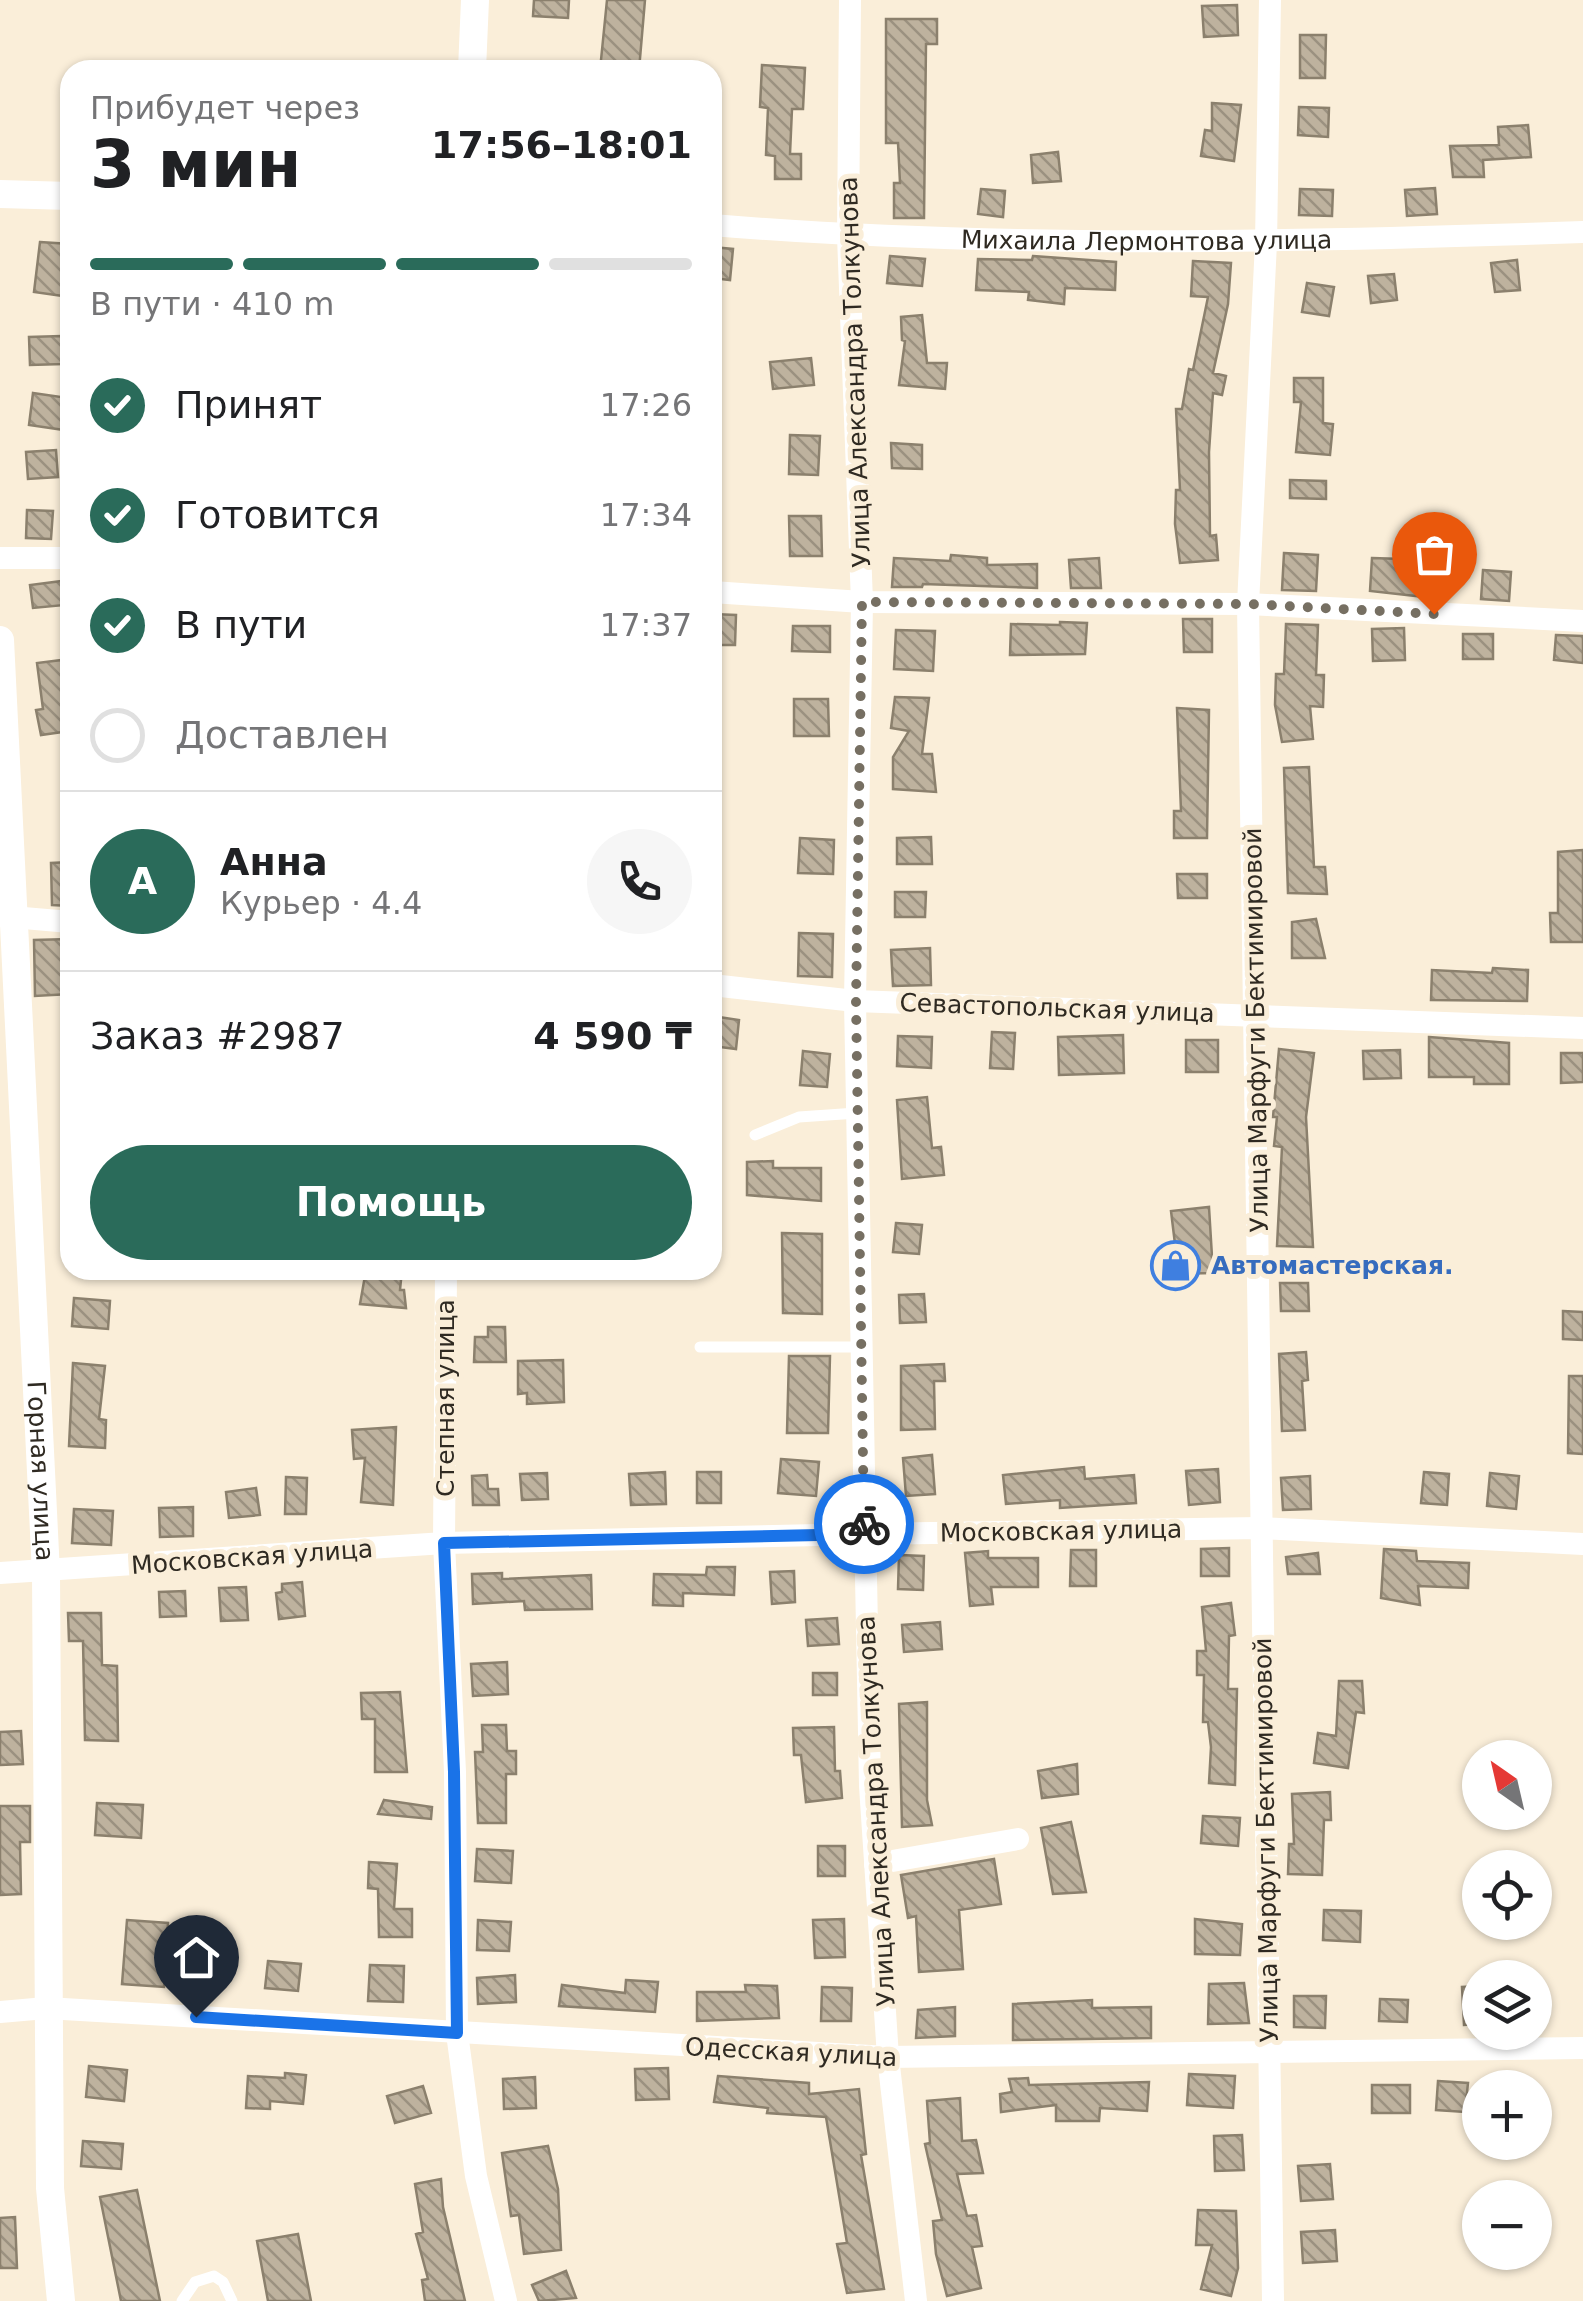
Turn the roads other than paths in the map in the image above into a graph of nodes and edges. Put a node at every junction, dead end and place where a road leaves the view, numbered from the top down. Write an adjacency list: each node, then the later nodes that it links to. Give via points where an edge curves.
1 (476, 0): 4 (street)
2 (850, 0): 9 (street, Улица Александра Толкунова)
3 (1270, 0): 10 (street, Улица Марфуги Бектимировой)
4 (473, 60)
5 (0, 194): 6 (street)
6 (60, 196)
7 (722, 226): 9 (street, Михаила Лермонтова улица)
8 (1583, 232): 10 (street, Михаила Лермонтова улица)
9 (848, 236): 10 (street, Михаила Лермонтова улица); 14 (street, Улица Александра Толкунова)
10 (1266, 243): 15 (street, Улица Марфуги Бектимировой)
11 (0, 558): 12 (street)
12 (60, 558)
13 (722, 593): 14 (street)
14 (862, 602): 15 (street); 21 (street, Улица Александра Толкунова)
15 (1248, 604): 16 (street); 22 (street, Улица Марфуги Бектимировой)
16 (1583, 621)
17 (0, 640): 18 (street, Горная улица)
18 (7, 917): 19 (street); 33 (street, Горная улица)
19 (60, 921)
20 (722, 986): 21 (street, Севастопольская улица)
21 (856, 1002): 22 (street, Севастопольская улица); 24 (street, Улица Александра Толкунова)
22 (1258, 1014): 23 (street, Севастопольская улица); 29 (street, Улица Марфуги Бектимировой)
23 (1583, 1028)
24 (857, 1113): 25 (lane, via 799,1117); 28 (street, Улица Александра Толкунова)
25 (755, 1135)
26 (446, 1280): 31 (street, Степная улица)
27 (700, 1346): 28 (lane)
28 (862, 1347): 30 (street, Улица Александра Толкунова)
29 (1260, 1528): 30 (street, Московская улица); 32 (street, Московская улица); 41 (street, Улица Марфуги Бектимировой)
30 (864, 1534): 31 (street, Московская улица); 36 (street, Улица Александра Толкунова)
31 (444, 1543): 33 (street, Московская улица); 39 (street, Степная улица)
32 (1583, 1544)
33 (46, 1572): 34 (street, Московская улица); 37 (street, Горная улица)
34 (0, 1573)
35 (1018, 1839): 36 (street)
36 (875, 1864): 42 (street, Улица Александра Толкунова)
37 (46, 2008): 38 (street, Одесская улица); 39 (street, Одесская улица); 43 (street, Горная улица, via 50,2188)
38 (0, 2012)
39 (457, 2033): 42 (street, Одесская улица); 46 (street, Степная улица, via 476,2176)
40 (1583, 2048): 41 (street, Одесская улица)
41 (1270, 2052): 42 (street, Одесская улица); 48 (street, Улица Марфуги Бектимировой)
42 (888, 2058): 47 (street, Улица Александра Толкунова)
43 (61, 2301)
44 (182, 2301): 45 (lane, via 195,2282 214,2276)
45 (232, 2301)
46 (506, 2301)
47 (916, 2301)
48 (1273, 2301)

